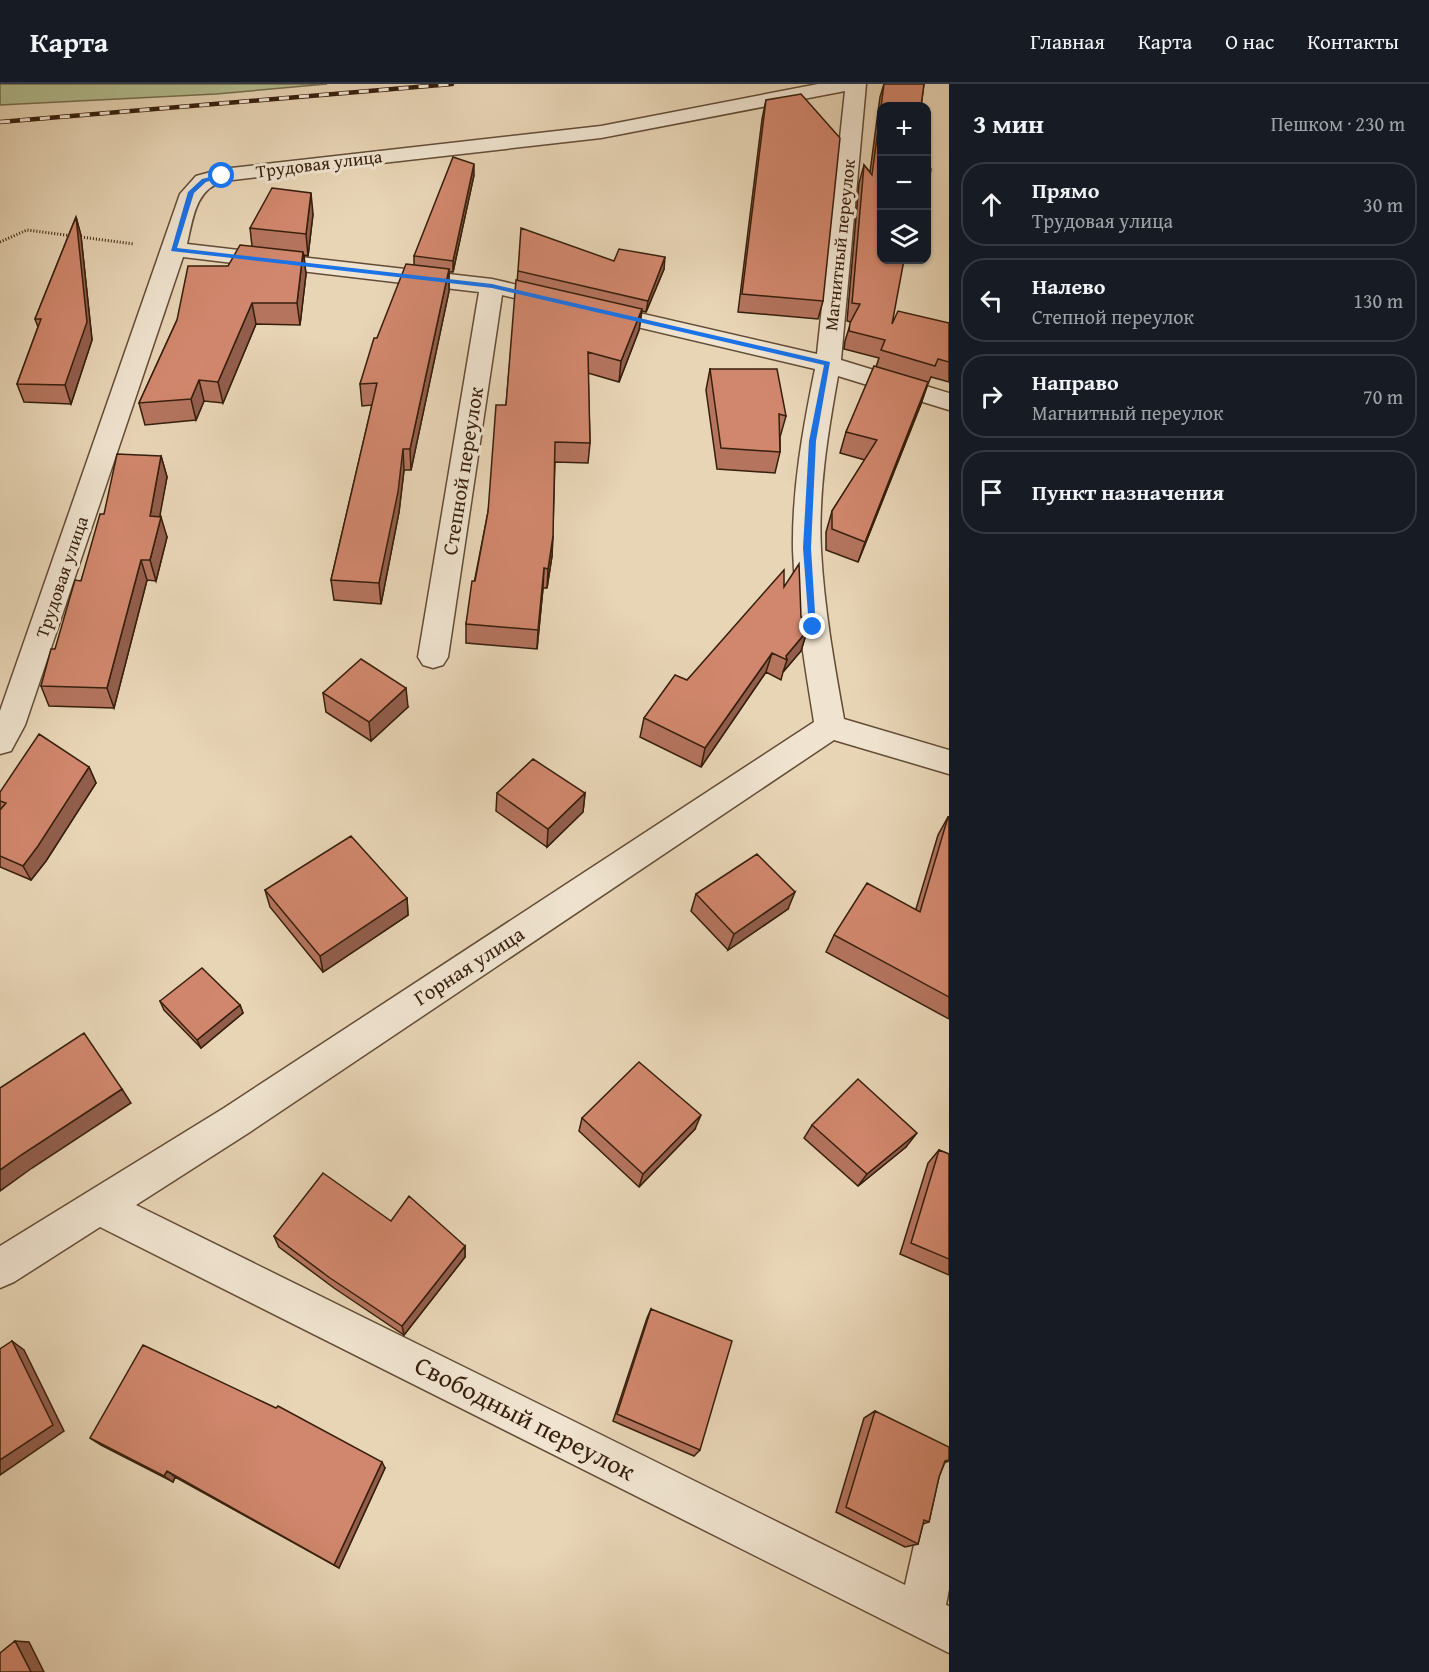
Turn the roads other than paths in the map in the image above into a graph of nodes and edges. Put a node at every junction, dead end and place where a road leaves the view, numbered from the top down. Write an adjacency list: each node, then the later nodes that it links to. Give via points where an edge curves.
1 (849, 84): 3 (street, Трудовая улица, via 601,132 204,180 191,192)
2 (856, 84): 5 (street, Магнитный переулок)
3 (174, 249): 4 (street); 9 (street, Трудовая улица, via 32,665)
4 (492, 286): 5 (street); 7 (street, Степной переулок)
5 (828, 364): 6 (street); 8 (street, Магнитный переулок, via 813,441 807,548 813,627)
6 (949, 402)
7 (434, 657)
8 (830, 727): 10 (street); 11 (street, Горная улица)
9 (0, 742)
10 (949, 762)
11 (100, 1207): 12 (street, Горная улица); 14 (street, Свободный переулок)
12 (0, 1268)
13 (949, 1483): 14 (street)
14 (935, 1623)

